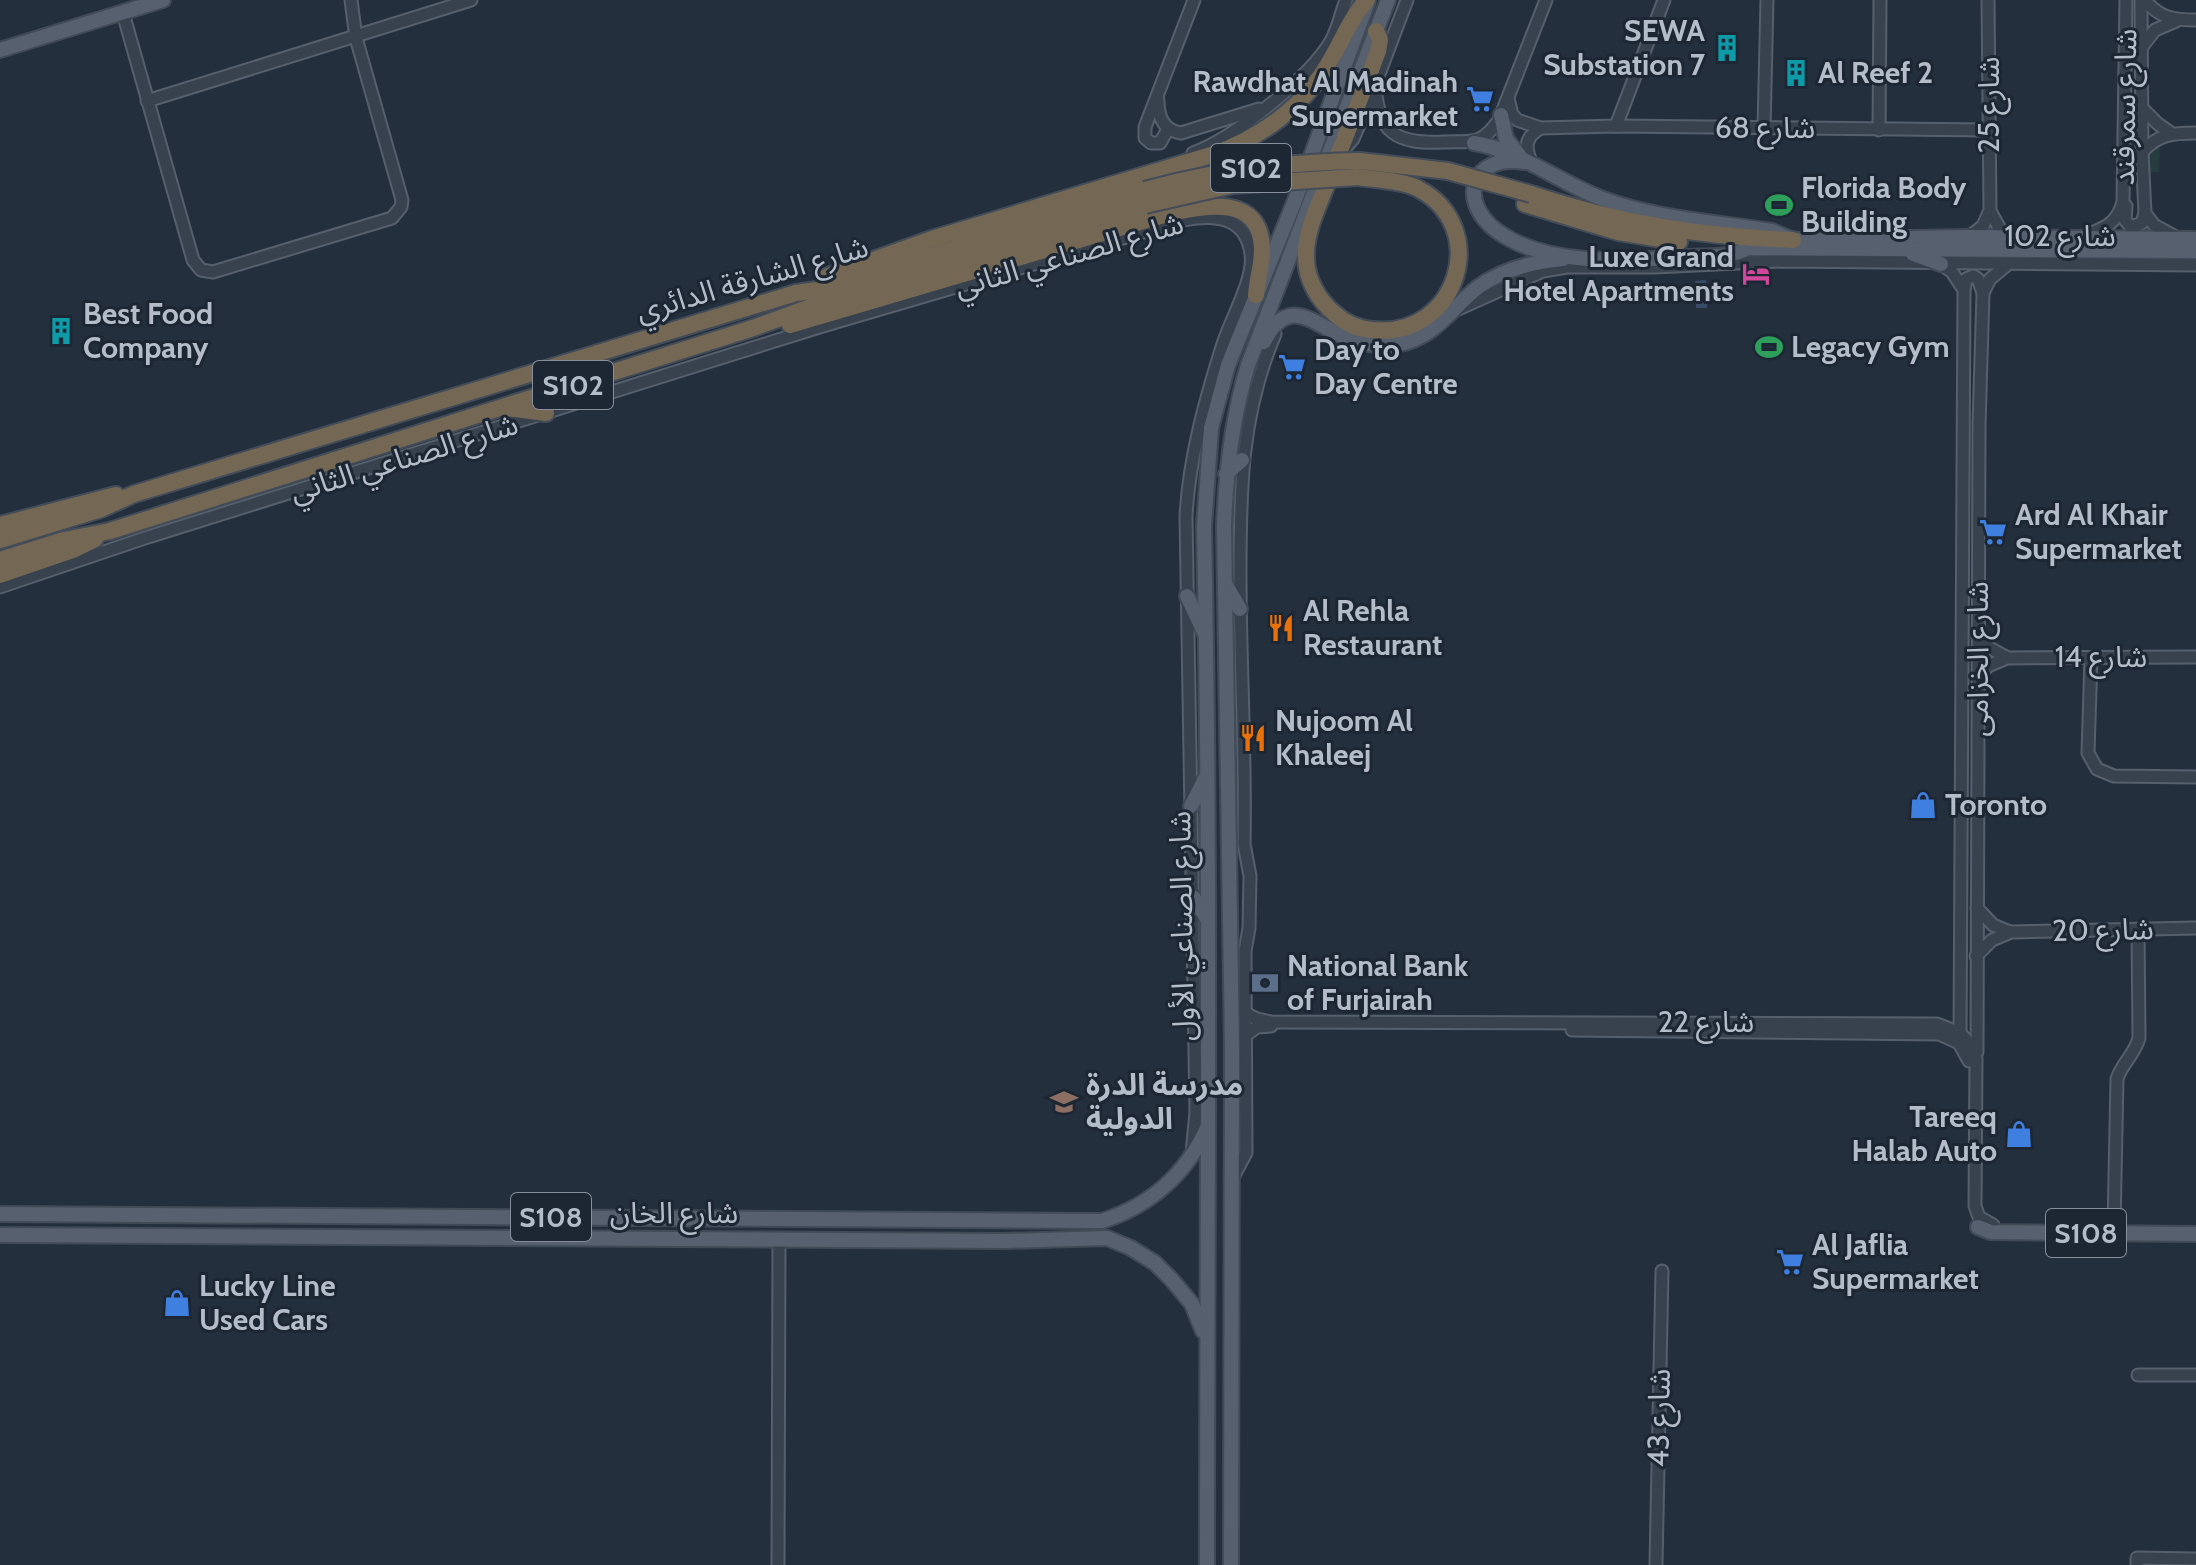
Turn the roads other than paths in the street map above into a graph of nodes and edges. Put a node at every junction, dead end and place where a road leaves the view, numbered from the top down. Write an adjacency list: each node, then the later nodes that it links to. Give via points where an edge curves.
1 (163, 0): 16 (main road)
2 (351, 0): 20 (street)
3 (471, 0): 20 (street)
4 (1194, 0): 24 (street)
5 (1346, 0): 28 (street, via 1321,55)
6 (1368, 0): 43 (highway, via 1321,76 1288,112 1232,148); 65 (main road, شارع الصناعي الأول)
7 (1388, 0): 19 (main road)
8 (1407, 0): 23 (street)
9 (1546, 0): 25 (street)
10 (1664, 0): 30 (street)
11 (1767, 0): 32 (street)
12 (1880, 0): 34 (street)
13 (1988, 0): 35 (street, شارع 25)
14 (2126, 0): 44 (street, شارع سمرقند)
15 (2143, 0): 17 (street); 21 (street, شارع سمرقند)
16 (119, 14): 22 (main road); 26 (street)
17 (2176, 20): 18 (street); 21 (street, via 2155,30)
18 (2196, 20)
19 (1376, 31): 39 (highway, via 1380,46); 69 (main road)
20 (356, 38): 26 (street); 26 (street, via 400,193 394,207 385,220 219,271 192,254)
21 (2141, 48): 27 (street, شارع سمرقند)
22 (0, 50)
23 (1375, 82): 38 (street, via 1378,109 1398,137 1413,143); 39 (street, via 1353,139)
24 (1158, 96): 33 (street, via 1160,117); 33 (street, via 1145,138 1160,143)
25 (1508, 98): 29 (street); 31 (street, via 1517,120)
26 (147, 101)
27 (2141, 107): 36 (street); 40 (street, شارع سمرقند)
28 (1265, 108): 33 (street, via 1188,132); 43 (street, via 1223,140)
29 (1501, 115): 38 (street); 41 (main road, via 1506,139)
30 (1616, 126): 31 (street, شارع 68); 32 (street, شارع 68)
31 (1541, 128): 41 (street, via 1526,142)
32 (1764, 128): 34 (street, شارع 68)
33 (1168, 129)
34 (1879, 130): 35 (street, شارع 68)
35 (1989, 130): 47 (street, شارع 25)
36 (2171, 133): 37 (street); 40 (street)
37 (2196, 133)
38 (1474, 143): 41 (main road)
39 (1340, 151): 42 (highway, via 1307,241 1314,289 1348,324 1383,331 1412,326 1437,309 1455,281 1459,244 1439,205 1419,189)
40 (2142, 152): 48 (street, شارع سمرقند)
41 (1528, 164): 54 (main road, via 1630,208 1772,231); 58 (main road, via 1502,160 1480,174 1473,189 1478,211 1517,242)
42 (1359, 169): 45 (highway, شارع الشارقة الدائري / S102, bridge); 46 (highway, شارع الشارقة الدائري / S102, via 1446,176)
43 (1154, 171): 63 (highway, via 932,239)
44 (2125, 190): 48 (street, via 2126,223 2139,225); 51 (street, شارع سمرقند, via 2111,225)
45 (1145, 198): 63 (highway, شارع الشارقة الدائري / S102); 68 (highway, شارع الشارقة الدائري / S102)
46 (1528, 199): 54 (highway, شارع 102 / S102, via 1661,229); 55 (highway, شارع 102 / S102, via 1573,220 1639,236)
47 (1990, 210): 49 (street, via 1983,226); 50 (street, via 2000,229)
48 (2145, 213): 52 (street, شارع سمرقند)
49 (1969, 237): 50 (main road, شارع 102 / S102); 54 (main road, شارع 102 / S102)
50 (2012, 237): 51 (main road, شارع 102 / S102)
51 (2079, 238): 52 (main road, شارع 102 / S102)
52 (2180, 239): 53 (main road, شارع 102 / S102)
53 (2196, 239)
54 (1793, 240)
55 (1748, 248): 56 (main road, شارع 102 / S102); 58 (main road, via 1727,255 1658,259)
56 (1901, 250): 57 (main road, شارع 102 / S102); 59 (main road)
57 (2196, 251)
58 (1583, 257): 66 (main road, via 1533,263 1500,275)
59 (1941, 264): 60 (street, شارع 102); 62 (street); 66 (street, شارع 102, via 1781,261 1554,268)
60 (2008, 264): 61 (street, شارع 102); 64 (street)
61 (2196, 265)
62 (1964, 290): 64 (street, via 1966,279 1975,276); 74 (street, شارع الخزامى)
63 (796, 293): 78 (highway, شارع الشارقة الدائري / S102)
64 (1983, 293): 77 (street, شارع الخزامى)
65 (1256, 295): 68 (highway, via 1259,232 1237,210 1215,205 1167,214 790,325); 70 (main road, شارع الصناعي الأول)
66 (1453, 312): 67 (main road, via 1426,334 1383,345 1343,337 1306,316)
67 (1280, 320): 69 (main road); 75 (street, via 1256,386)
68 (753, 328): 71 (highway, شارع الشارقة الدائري / S102)
69 (1248, 365): 76 (main road, شارع الصناعي الأول)
70 (1218, 398): 73 (main road); 88 (main road, شارع الصناعي الأول, via 1204,526)
71 (502, 407): 72 (highway); 80 (highway, شارع الشارقة الدائري / S102)
72 (546, 413): 73 (street, شارع الصناعي الثاني, via 826,325 1211,215 1240,231 1252,258); 85 (street, شارع الصناعي الثاني)
73 (1204, 413): 86 (street, شارع الصناعي الثاني, via 1187,493)
74 (1964, 421): 77 (street, via 1974,424); 106 (street, شارع الخزامى)
75 (1242, 460): 76 (main road); 87 (street)
76 (1226, 474): 84 (main road, شارع الصناعي الأول)
77 (1979, 475): 89 (street, شارع الخزامى)
78 (134, 494): 79 (highway, via 101,497); 81 (highway, شارع الشارقة الدائري / S102)
79 (0, 525)
80 (110, 531): 82 (highway, شارع الشارقة الدائري / S102); 83 (highway)
81 (0, 540)
82 (0, 560)
83 (0, 575)
84 (1224, 582): 87 (main road); 107 (main road, شارع الصناعي الأول)
85 (0, 587)
86 (1187, 596): 88 (main road); 96 (street, شارع الصناعي الثاني)
87 (1240, 609): 104 (street, via 1244,844 1250,876)
88 (1206, 636): 94 (main road, شارع الصناعي الأول)
89 (1978, 637): 91 (street); 93 (street, شارع الخزامى)
90 (2196, 657): 92 (street, شارع 14)
91 (2007, 658): 92 (street, شارع 14); 93 (street)
92 (2091, 658): 95 (street, via 2088,753 2097,769 2114,776)
93 (1979, 676): 98 (street, شارع الخزامى)
94 (1207, 775): 96 (main road); 99 (main road, شارع الصناعي الأول)
95 (2196, 777)
96 (1191, 806): 97 (street, شارع الصناعي الثاني)
97 (1193, 897): 99 (main road); 110 (street, شارع الصناعي الثاني, via 1196,1112)
98 (1977, 908): 102 (street, شارع 20, via 1993,925); 103 (street, شارع الخزامى)
99 (1207, 918): 109 (main road, شارع الصناعي الأول)
100 (2196, 928): 101 (street, شارع 20)
101 (2138, 930): 102 (street, شارع 20); 114 (street, via 2139,1038 2117,1079)
102 (2011, 932): 103 (street, شارع 20, via 1992,940)
103 (1976, 956): 108 (street, شارع الخزامى)
104 (1245, 1013): 105 (street); 106 (street, شارع 22, via 1271,1022 1937,1024)
105 (1246, 1035): 106 (street, شارع 22, via 1266,1026 1923,1033); 107 (main road); 111 (street, via 1246,1153)
106 (1960, 1038): 108 (street, via 1972,1046); 113 (street, via 1970,1064 1972,1215)
107 (1232, 1047): 111 (main road, شارع الصناعي الأول)
108 (1977, 1065): 113 (street, via 1975,1210)
109 (1209, 1124): 110 (main road); 120 (main road, شارع الصناعي الأول)
110 (1191, 1157): 112 (main road, شارع الخان / S108, via 1149,1199 1102,1221)
111 (1232, 1179): 127 (main road, شارع الصناعي الأول)
112 (0, 1214)
113 (1986, 1226): 114 (main road, S108); 116 (main road, S108, via 1991,1232)
114 (2114, 1226): 115 (main road, S108)
115 (2196, 1226)
116 (2196, 1234)
117 (0, 1235): 118 (main road, شارع الخان / S108)
118 (779, 1240): 120 (main road, شارع الخان / S108, via 1107,1238 1147,1257 1172,1280 1197,1312); 125 (street)
119 (1662, 1271): 128 (street, شارع 43)
120 (1207, 1343): 126 (main road, شارع الصناعي الأول)
121 (2138, 1375): 122 (street)
122 (2196, 1375)
123 (2196, 1559): 124 (street)
124 (2137, 1562)
125 (778, 1565)
126 (1207, 1565)
127 (1231, 1565)
128 (1656, 1565)

